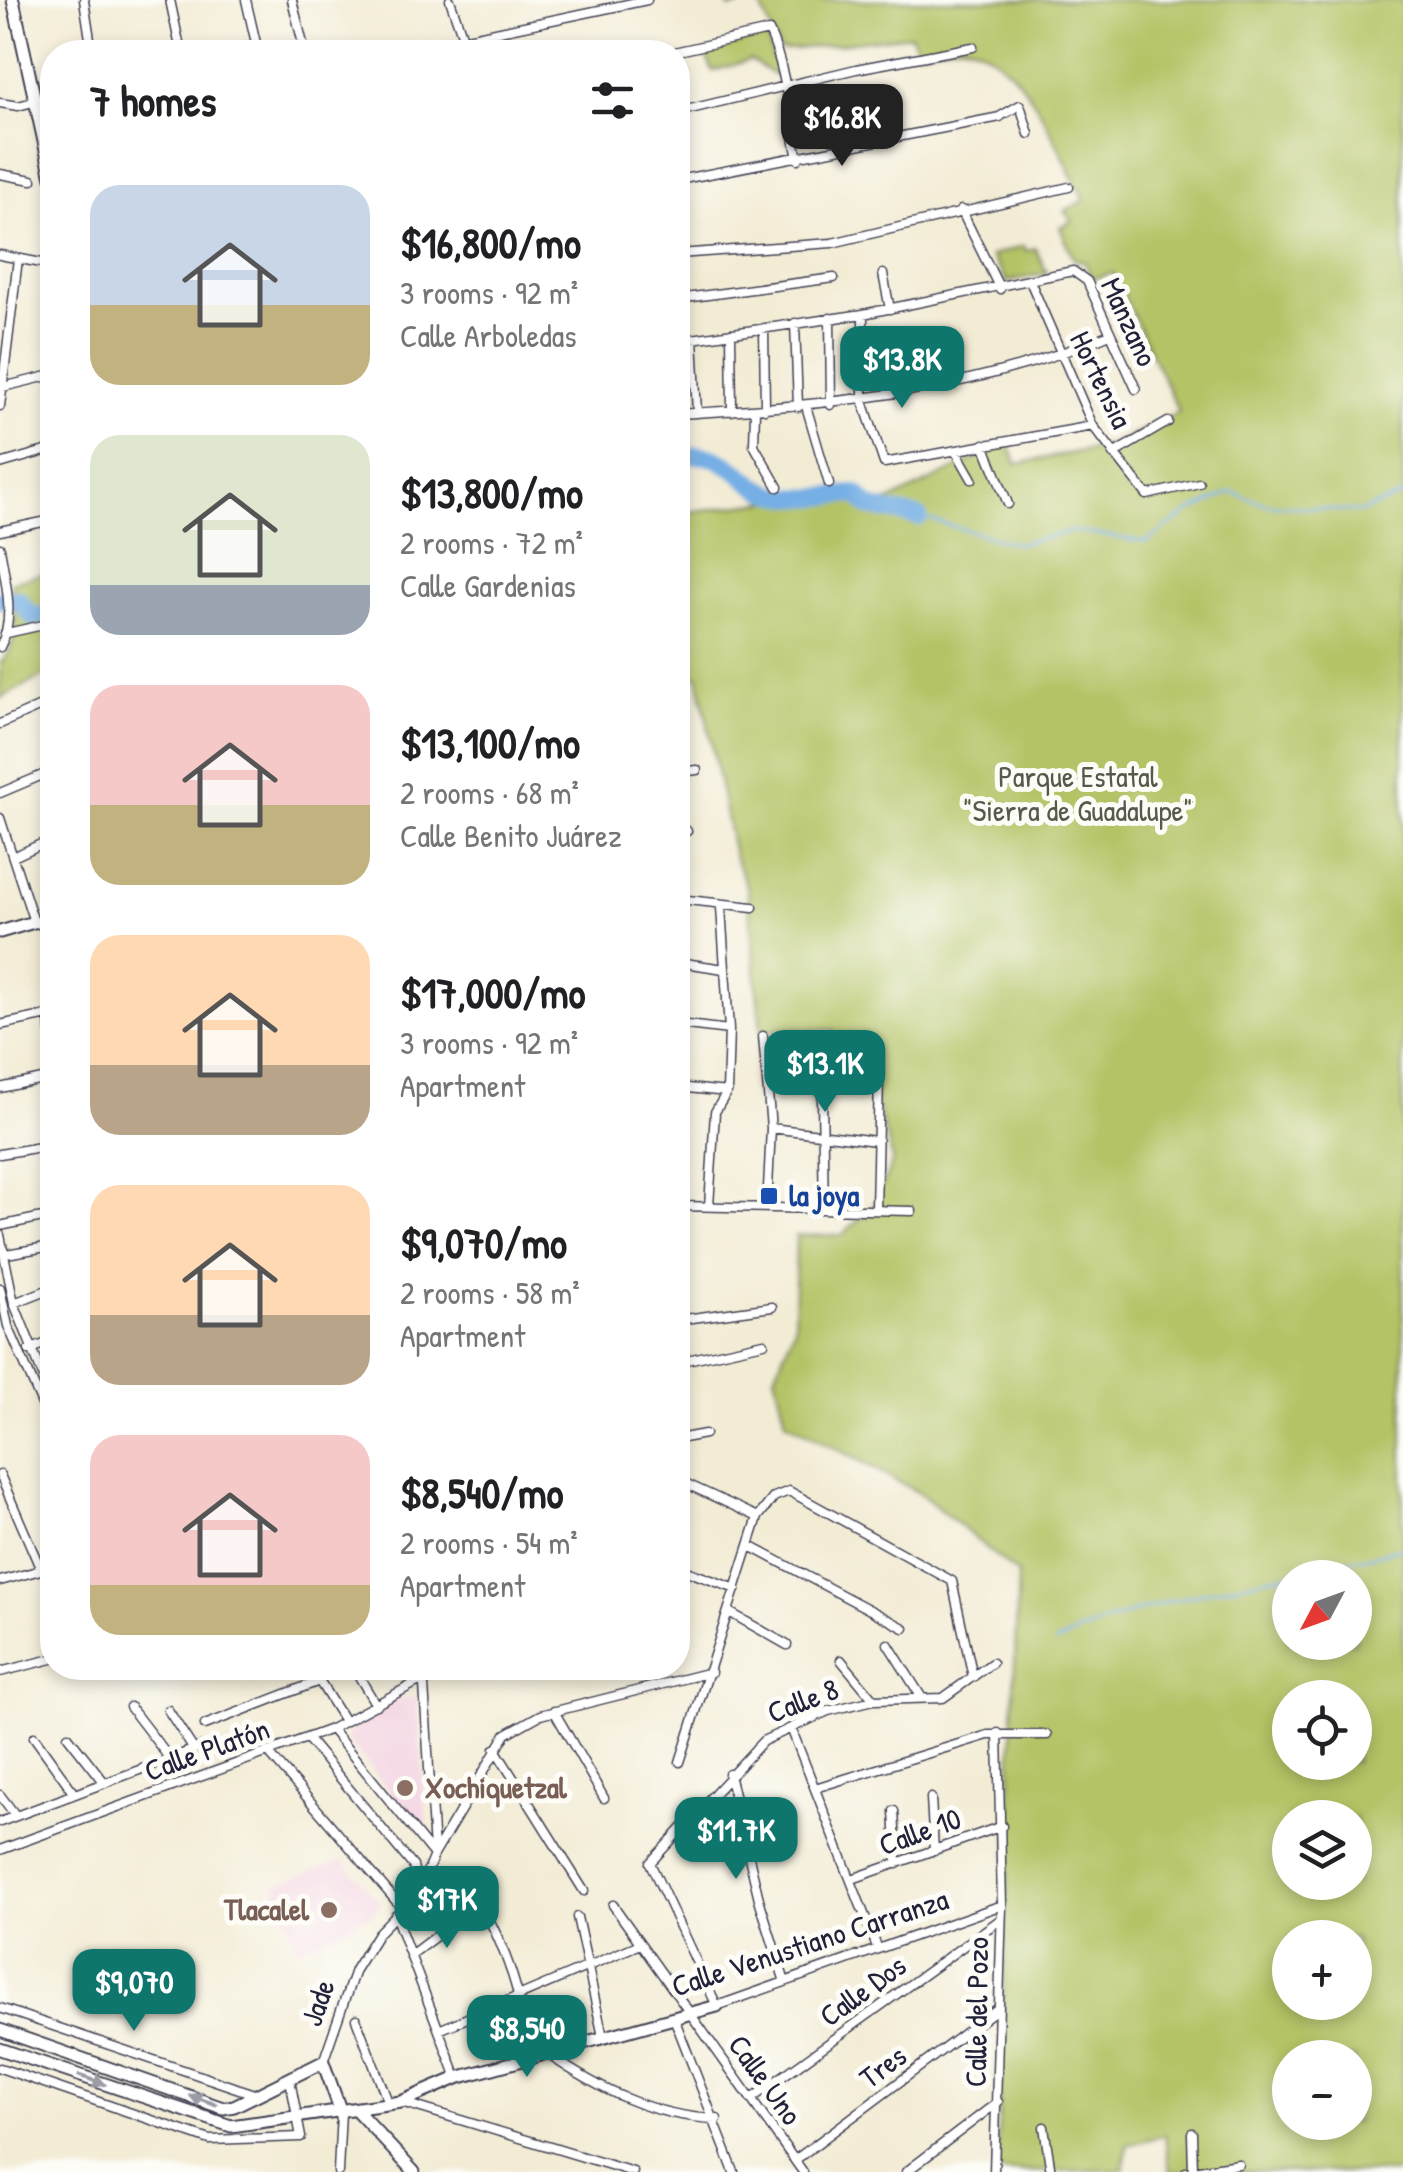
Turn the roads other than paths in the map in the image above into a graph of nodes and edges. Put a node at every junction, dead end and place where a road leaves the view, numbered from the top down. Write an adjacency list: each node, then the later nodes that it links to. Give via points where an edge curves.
1 (12, 0): 17 (street)
2 (84, 0): 9 (street)
3 (170, 0): 10 (street)
4 (246, 0): 11 (street)
5 (292, 0): 12 (street)
6 (450, 0): 13 (street)
7 (647, 0): 8 (street)
8 (623, 3): 13 (street)
9 (90, 40)
10 (178, 40)
11 (255, 40)
12 (302, 40)
13 (465, 40)
14 (972, 47): 16 (street)
15 (690, 48): 16 (street, via 769,30 784,65)
16 (784, 88): 20 (street); 23 (street)
17 (34, 98): 18 (street); 19 (street, via 18,106); 21 (street)
18 (40, 98)
19 (0, 103)
20 (690, 109)
21 (40, 125)
22 (1029, 134): 23 (street, via 1020,105 999,117)
23 (798, 159): 25 (street)
24 (0, 174): 26 (street)
25 (690, 178)
26 (32, 180)
27 (1069, 187): 28 (street)
28 (961, 210): 29 (street, via 832,242); 36 (street)
29 (690, 253)
30 (0, 255): 31 (street)
31 (18, 259): 32 (street); 45 (street)
32 (40, 263)
33 (883, 274): 38 (street)
34 (834, 278): 37 (street)
35 (1030, 281): 36 (street); 46 (street, Manzano, via 1081,274); 49 (street, Hortensia)
36 (1000, 289): 38 (street)
37 (690, 298)
38 (890, 309): 39 (street)
39 (862, 314): 40 (street); 53 (street)
40 (830, 318): 41 (street); 54 (street)
41 (795, 324): 42 (street); 56 (street)
42 (764, 328): 44 (street); 57 (street)
43 (0, 332): 45 (street)
44 (731, 333): 48 (street); 59 (street)
45 (10, 334): 51 (street)
46 (1110, 334): 49 (street); 52 (street, Manzano)
47 (690, 339): 48 (street)
48 (693, 339): 61 (street)
49 (1063, 354): 53 (street); 63 (street, Hortensia)
50 (40, 378): 51 (street)
51 (3, 387): 55 (street)
52 (1136, 389)
53 (864, 400): 54 (street); 65 (street, via 884,462)
54 (831, 405): 56 (street)
55 (0, 406)
56 (802, 406): 57 (street); 71 (street)
57 (765, 409): 58 (street)
58 (755, 410): 59 (street); 72 (street, via 754,445)
59 (732, 411): 61 (street)
60 (690, 413): 61 (street)
61 (697, 413)
62 (1168, 422): 67 (street)
63 (1093, 426): 64 (street); 67 (street, Hortensia)
64 (984, 444): 65 (street); 73 (street)
65 (956, 451): 69 (street)
66 (40, 453): 68 (street)
67 (1113, 454): 70 (street, Hortensia, via 1147,496)
68 (0, 464)
69 (972, 480)
70 (1200, 483)
71 (828, 484)
72 (778, 486)
73 (1008, 504)
74 (40, 523): 75 (street)
75 (0, 531)
76 (0, 548): 78 (street)
77 (40, 626): 78 (street)
78 (7, 634): 79 (street)
79 (0, 647)
80 (40, 706): 81 (street)
81 (0, 724)
82 (697, 770): 83 (street)
83 (690, 771)
84 (40, 776): 85 (street)
85 (0, 794)
86 (0, 818): 88 (street)
87 (40, 845): 88 (street)
88 (13, 857): 92 (street)
89 (690, 901): 90 (street)
90 (720, 907): 91 (street); 96 (street)
91 (753, 907)
92 (34, 922): 93 (street); 94 (street)
93 (40, 924)
94 (0, 932)
95 (690, 964): 96 (street)
96 (724, 969): 100 (street)
97 (40, 1016): 98 (street)
98 (0, 1025)
99 (690, 1025): 100 (street)
100 (729, 1030): 107 (street)
101 (764, 1036): 108 (street)
102 (827, 1062): 109 (street)
103 (879, 1077): 110 (street)
104 (40, 1080): 105 (street)
105 (0, 1088)
106 (690, 1088): 107 (street)
107 (727, 1092): 114 (street, via 715,1112)
108 (771, 1128): 109 (street); 115 (street)
109 (823, 1134): 110 (street); 116 (street)
110 (876, 1141): 117 (street)
111 (40, 1147): 112 (street)
112 (0, 1154)
113 (690, 1206): 114 (street)
114 (710, 1206): 115 (street)
115 (767, 1208): 116 (street)
116 (824, 1209): 117 (street)
117 (876, 1210): 118 (street)
118 (912, 1211)
119 (40, 1218): 120 (street)
120 (0, 1226)
121 (0, 1235): 123 (street)
122 (40, 1248): 123 (street)
123 (6, 1254): 126 (street)
124 (0, 1288): 129 (street)
125 (40, 1292): 126 (street)
126 (14, 1302): 132 (street)
127 (772, 1306): 128 (street)
128 (690, 1318)
129 (4, 1327): 135 (street)
130 (764, 1343): 133 (street)
131 (40, 1346): 132 (street)
132 (29, 1350): 134 (street)
133 (690, 1359)
134 (40, 1373)
135 (40, 1402)
136 (705, 1434): 137 (street)
137 (690, 1437)
138 (0, 1475): 142 (street)
139 (690, 1486): 140 (street)
140 (758, 1518): 141 (street); 157 (street, via 774,1497 789,1492 952,1581)
141 (750, 1546): 146 (street); 148 (street)
142 (40, 1565)
143 (40, 1571): 145 (street)
144 (690, 1572): 146 (street)
145 (0, 1581)
146 (736, 1589): 147 (street)
147 (729, 1612): 150 (street); 155 (street)
148 (904, 1628)
149 (888, 1644): 163 (street)
150 (786, 1645)
151 (840, 1660): 164 (street)
152 (40, 1661): 154 (street)
153 (992, 1663): 157 (street, Calle 8)
154 (0, 1672)
155 (711, 1672): 156 (street); 181 (street)
156 (690, 1677)
157 (973, 1677): 163 (street, Calle 8, via 954,1694)
158 (361, 1680): 165 (street)
159 (420, 1680): 165 (street, Calle Platón)
160 (422, 1680): 195 (street)
161 (679, 1680): 168 (street)
162 (319, 1681): 169 (street); 170 (street)
163 (922, 1698): 164 (street, Calle 8)
164 (874, 1700): 171 (street, Calle 8)
165 (376, 1705): 169 (street, Calle Platón)
166 (130, 1707): 180 (street)
167 (168, 1710): 180 (street, via 198,1749)
168 (554, 1711): 178 (street, via 506,1734); 187 (street)
169 (344, 1720): 172 (street, Calle Platón)
170 (205, 1725)
171 (792, 1728): 182 (street, Calle 8, via 762,1741); 184 (street)
172 (330, 1729): 177 (street, Calle Platón); 195 (street)
173 (998, 1732): 174 (street); 184 (street); 192 (street, Calle del Pozo)
174 (1047, 1735)
175 (68, 1736): 183 (street)
176 (34, 1737): 186 (street)
177 (307, 1738): 179 (street, Calle Platón); 198 (street, via 414,1866)
178 (496, 1748): 195 (street, Jade); 199 (street)
179 (268, 1752): 193 (street, Calle Platón); 203 (street)
180 (170, 1759): 183 (street)
181 (680, 1762)
182 (729, 1774): 211 (street); 213 (street, Calle 8, via 650,1863)
183 (105, 1783): 186 (street)
184 (815, 1788): 197 (street)
185 (0, 1794): 190 (street)
186 (75, 1794): 190 (street)
187 (604, 1798)
188 (932, 1798): 194 (street)
189 (894, 1811): 196 (street)
190 (16, 1816): 191 (street)
191 (0, 1822)
192 (1002, 1826): 194 (street, Calle 10); 202 (street, Calle del Pozo)
193 (0, 1850)
194 (934, 1850): 196 (street, Calle 10)
195 (434, 1855): 198 (street, Jade)
196 (897, 1864): 197 (street, Calle 10)
197 (852, 1879): 208 (street)
198 (420, 1891): 203 (street, Jade)
199 (584, 1892)
200 (479, 1900): 212 (street, via 506,1949)
201 (612, 1905): 207 (street, Calle Uno)
202 (1002, 1906): 206 (street, Calle del Pozo); 208 (street, Calle Venustiano Carranza)
203 (399, 1912): 209 (street); 225 (street, Jade, via 355,1970)
204 (461, 1917): 209 (street)
205 (577, 1917): 210 (street)
206 (1001, 1919): 215 (street, Calle del Pozo); 230 (street, Calle Dos)
207 (640, 1944): 210 (street); 216 (street, Calle Uno)
208 (877, 1948): 211 (street, Calle Venustiano Carranza)
209 (412, 1954): 220 (street)
210 (587, 1966): 212 (street); 221 (street)
211 (784, 1979): 213 (street, Calle Venustiano Carranza)
212 (520, 1995): 220 (street); 224 (street)
213 (717, 2006): 216 (street, Calle Venustiano Carranza)
214 (0, 2008): 229 (street)
215 (997, 2009): 232 (street, Calle del Pozo); 239 (street, Tres)
216 (691, 2014): 217 (street, Calle Venustiano Carranza); 230 (street, Calle Uno)
217 (673, 2015): 221 (street, Calle Venustiano Carranza); 236 (street)
218 (356, 2019): 231 (street)
219 (0, 2030): 229 (street, one-way to 219, via 223,2108)
220 (439, 2030): 227 (street)
221 (602, 2037): 223 (street, Calle Venustiano Carranza)
222 (0, 2049): 235 (street, Calle Venustiano Carranza, one-way to 235, via 231,2126)
223 (546, 2053): 224 (street, Calle Venustiano Carranza); 236 (street, via 581,2077 651,2108 677,2118)
224 (531, 2057): 227 (street, Calle Venustiano Carranza)
225 (324, 2062): 228 (street); 233 (street, Jade)
226 (0, 2068): 235 (street, via 224,2143 299,2139)
227 (457, 2078): 231 (street, Calle Venustiano Carranza)
228 (290, 2080): 229 (street); 235 (street)
229 (257, 2095)
230 (751, 2099): 239 (street, Calle Uno)
231 (394, 2102): 234 (street, Calle Venustiano Carranza); 244 (street)
232 (998, 2102): 247 (street); 248 (street, Calle del Pozo)
233 (341, 2112): 234 (street, Calle Venustiano Carranza); 235 (street, Calle Venustiano Carranza); 242 (street)
234 (358, 2112): 243 (street)
235 (298, 2117)
236 (716, 2120): 245 (street)
237 (1044, 2127): 249 (street)
238 (1192, 2133): 241 (street)
239 (795, 2160): 246 (street, Calle Uno)
240 (1238, 2164): 241 (street)
241 (1193, 2171): 250 (street)
242 (340, 2172)
243 (414, 2172)
244 (633, 2172)
245 (734, 2172)
246 (804, 2172)
247 (906, 2172)
248 (994, 2172)
249 (1051, 2172)
250 (1186, 2172)

